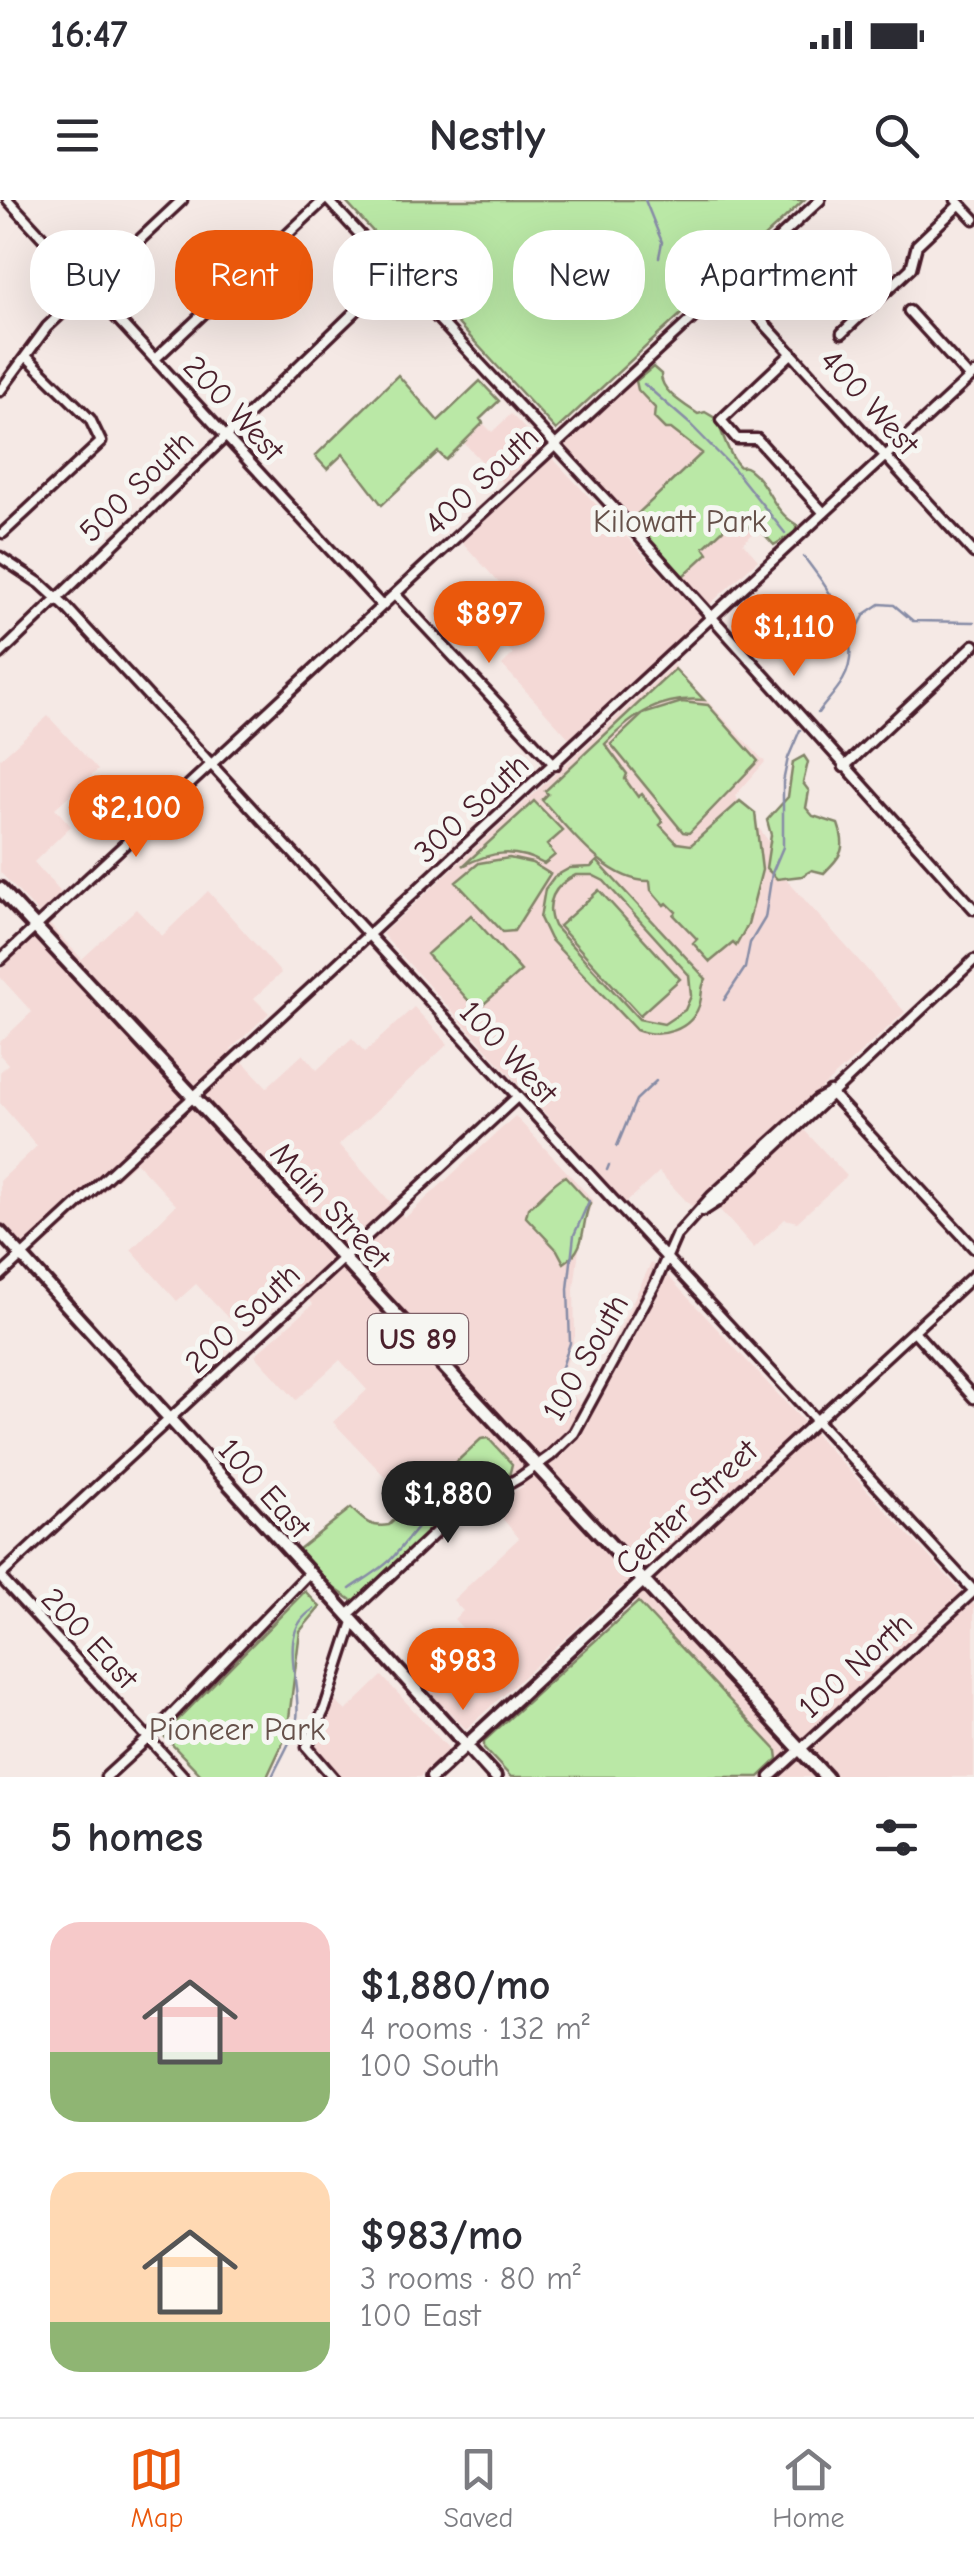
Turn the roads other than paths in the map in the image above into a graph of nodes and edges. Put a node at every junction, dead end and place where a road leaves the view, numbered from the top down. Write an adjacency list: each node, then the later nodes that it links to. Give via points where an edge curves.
1 (8, 200): 7 (street, 200 West)
2 (182, 200): 8 (street)
3 (326, 200): 9 (street); 21 (street)
4 (820, 200): 10 (street, 400 South)
5 (958, 202): 6 (street); 18 (street, via 917,245 911,268)
6 (974, 219)
7 (36, 230)
8 (150, 230)
9 (355, 230)
10 (788, 230)
11 (909, 311): 22 (street)
12 (55, 320): 20 (street)
13 (119, 320): 21 (street, 200 West)
14 (346, 320): 24 (street, 500 South)
15 (440, 320): 25 (street)
16 (691, 320): 25 (street, 400 South)
17 (761, 320): 19 (street, 400 West)
18 (842, 332)
19 (792, 353): 26 (street, 400 West); 27 (street, via 721,422 737,439 757,439)
20 (26, 356): 23 (street); 28 (street, via 90,419 101,442)
21 (155, 359): 24 (street, 200 West)
22 (972, 376): 26 (street, 300 South)
23 (0, 391)
24 (225, 435): 33 (street, 500 South); 34 (street, 200 West)
25 (555, 444): 32 (street, 400 South); 35 (street)
26 (886, 456): 27 (street, 300 South); 30 (street, 400 West)
27 (824, 513): 35 (street, 300 South)
28 (2, 531): 29 (street)
29 (14, 544)
30 (974, 553)
31 (0, 556): 33 (street, 100 West)
32 (395, 594): 34 (street, 400 South); 38 (street)
33 (58, 599): 37 (street, 500 South); 39 (street, 100 West)
34 (382, 606): 39 (street, 400 South)
35 (713, 616): 38 (street, 300 South); 40 (street)
36 (974, 645): 40 (street)
37 (0, 654)
38 (555, 764): 44 (street, 300 South)
39 (211, 765): 43 (street, 400 South); 44 (street, 100 West)
40 (844, 767): 42 (street)
41 (0, 889): 43 (highway, Main Street / US 89)
42 (974, 909)
43 (36, 928): 45 (street, 400 South); 48 (highway, Main Street / US 89)
44 (369, 937): 48 (street, 300 South); 49 (street, 100 West)
45 (0, 960)
46 (974, 960): 47 (street, 100 South)
47 (829, 1093): 51 (street); 54 (street, 100 South, via 676,1236)
48 (193, 1098): 52 (street, 300 South); 53 (highway, Main Street / US 89)
49 (517, 1098): 53 (street, 200 South); 54 (street, 100 West)
50 (0, 1232): 52 (main road, 100 East)
51 (974, 1248)
52 (22, 1256): 56 (street, 300 South); 59 (main road, 100 East)
53 (343, 1258): 59 (street, 200 South); 61 (highway, Main Street / US 89)
54 (666, 1258): 60 (street, 100 West); 61 (street, 100 South, via 581,1423)
55 (974, 1275): 57 (street, Center Street)
56 (0, 1276)
57 (914, 1331): 58 (street); 60 (street, Center Street)
58 (974, 1398)
59 (169, 1420): 62 (main road, 100 East); 63 (street, 200 South)
60 (817, 1420): 64 (street, Center Street); 65 (street, 100 West)
61 (536, 1466): 64 (highway, Main Street / US 89); 66 (street, 100 South, via 455,1514)
62 (311, 1576): 66 (main road, 100 East); 67 (street)
63 (0, 1577): 67 (street, 200 East)
64 (643, 1581): 68 (main road, Center Street); 69 (highway, Main Street / US 89)
65 (974, 1591): 69 (street, 100 North)
66 (347, 1615): 68 (main road, 100 East); 72 (street, via 325,1708 306,1748)
67 (148, 1738): 70 (street); 71 (street, 200 East)
68 (466, 1746): 73 (main road, Center Street); 74 (main road, 100 East)
69 (800, 1749): 75 (street, 100 North); 76 (highway, Main Street / US 89)
70 (106, 1777)
71 (184, 1777)
72 (333, 1777)
73 (432, 1777)
74 (495, 1777)
75 (770, 1777)
76 (826, 1777)

